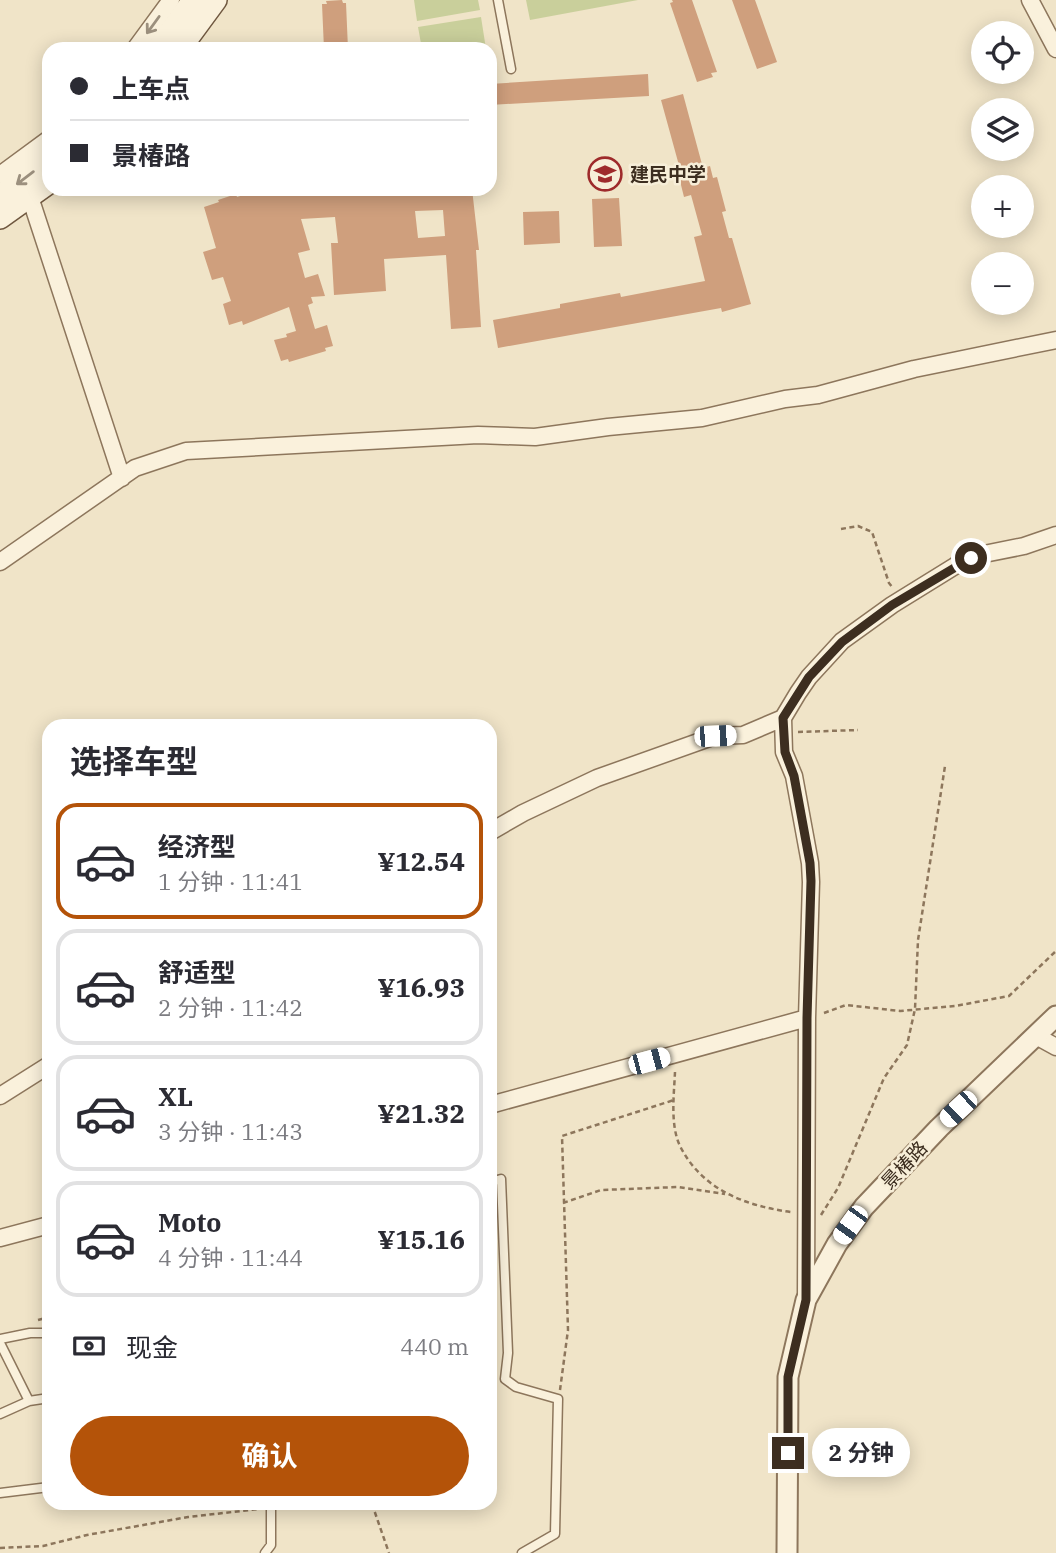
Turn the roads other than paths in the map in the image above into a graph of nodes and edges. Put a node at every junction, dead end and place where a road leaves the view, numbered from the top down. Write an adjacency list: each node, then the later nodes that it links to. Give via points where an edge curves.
1 (171, 0): 6 (street, one-way to 6)
2 (193, 0): 7 (main road)
3 (215, 0): 8 (main road)
4 (498, 0): 10 (lane)
5 (1030, 0): 9 (street)
6 (140, 42)
7 (162, 42)
8 (185, 42)
9 (1056, 50)
10 (511, 69)
11 (42, 146): 14 (street)
12 (42, 163): 14 (main road, one-way to 14)
13 (42, 189): 15 (main road)
14 (0, 190)
15 (30, 198): 16 (main road); 18 (street)
16 (0, 218)
17 (1056, 340): 18 (street, via 702,418 536,436 202,449 153,460)
18 (122, 478): 20 (street)
19 (1056, 535): 21 (street, via 971,558 902,599 842,642 809,677)
20 (0, 562)
21 (783, 718): 22 (street, via 743,735 715,736 597,778); 24 (street, via 785,752 794,776 810,863)
22 (497, 828)
23 (1056, 1016): 25 (street, 景椿路)
24 (807, 1018): 29 (street); 33 (street)
25 (1036, 1036): 26 (street); 33 (street, 景椿路, via 864,1207)
26 (1056, 1047)
27 (42, 1069): 28 (street)
28 (0, 1096)
29 (497, 1103)
30 (497, 1180): 43 (lane, via 501,1179 508,1353 505,1379 516,1387 558,1399 555,1534)
31 (42, 1227): 32 (street)
32 (0, 1238)
33 (806, 1300): 44 (street, 景椿路, via 788,1377)
34 (42, 1333): 35 (lane)
35 (0, 1341): 37 (lane)
36 (42, 1399): 37 (lane)
37 (29, 1401): 38 (lane)
38 (0, 1414)
39 (42, 1488): 40 (lane)
40 (0, 1493)
41 (271, 1510): 42 (lane, via 271,1545)
42 (265, 1553)
43 (522, 1553)
44 (787, 1553)

